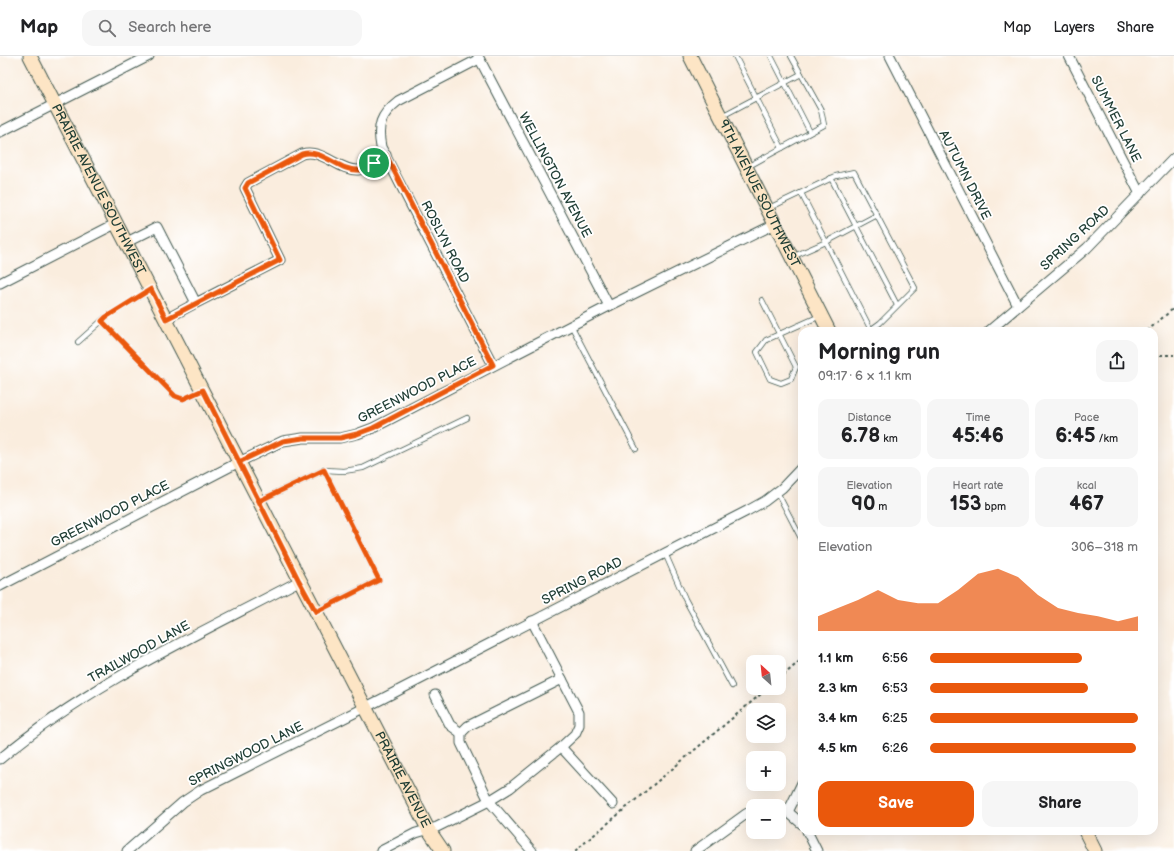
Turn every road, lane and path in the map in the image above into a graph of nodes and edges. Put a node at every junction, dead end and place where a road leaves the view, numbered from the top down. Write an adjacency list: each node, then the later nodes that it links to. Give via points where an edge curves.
1 (30, 56): 13 (street, PRAIRIE AVENUE SOUTHWEST)
2 (149, 56): 13 (street)
3 (690, 56): 14 (street, 9TH AVENUE SOUTHWEST)
4 (734, 56): 12 (lane)
5 (771, 56): 11 (lane)
6 (791, 56): 10 (lane)
7 (890, 56): 38 (street, AUTUMN DRIVE)
8 (1069, 56): 23 (street, SUMMER LANE)
9 (478, 57): 18 (street, ROSLYN ROAD, via 388,109 379,130 381,147); 37 (street, WELLINGTON AVENUE)
10 (801, 74): 11 (lane); 16 (lane, via 821,110 824,125)
11 (784, 83): 12 (lane); 16 (lane)
12 (756, 98): 14 (lane); 17 (lane)
13 (54, 104): 15 (street); 26 (street, PRAIRIE AVENUE SOUTHWEST)
14 (720, 116): 20 (street, 9TH AVENUE SOUTHWEST)
15 (0, 132)
16 (810, 132): 17 (lane)
17 (782, 148): 20 (lane)
18 (386, 155): 35 (street, via 360,170 351,169 309,152 248,183 245,188 280,260); 53 (street, ROSLYN ROAD)
19 (1174, 158): 23 (street, SPRING ROAD)
20 (746, 167): 24 (street, 9TH AVENUE SOUTHWEST)
21 (831, 178): 22 (lane); 25 (lane, via 854,172); 28 (lane)
22 (801, 193): 24 (lane); 30 (lane)
23 (1140, 194): 38 (street, SPRING ROAD, via 1087,248)
24 (767, 209): 27 (street, 9TH AVENUE SOUTHWEST)
25 (877, 215): 28 (lane); 36 (lane, via 915,288)
26 (117, 223): 29 (street, PRAIRIE AVENUE SOUTHWEST); 32 (street)
27 (775, 224): 31 (street, 9TH AVENUE SOUTHWEST); 37 (street, GREENWOOD PLACE)
28 (856, 227): 30 (lane); 36 (lane)
29 (127, 242): 33 (street, PRAIRIE AVENUE SOUTHWEST); 35 (street, via 157,227)
30 (826, 242): 31 (lane); 45 (lane)
31 (792, 258): 40 (street, 9TH AVENUE SOUTHWEST)
32 (0, 283)
33 (151, 289): 41 (street, PRAIRIE AVENUE SOUTHWEST); 42 (lane)
34 (762, 300): 49 (lane)
35 (196, 303): 41 (street)
36 (897, 305): 46 (lane)
37 (609, 306): 43 (street, GREENWOOD PLACE)
38 (1018, 306): 47 (street, SPRING ROAD)
39 (1174, 308): 48 (path)
40 (821, 315): 44 (street, 9TH AVENUE SOUTHWEST); 49 (lane)
41 (166, 319): 54 (street, PRAIRIE AVENUE SOUTHWEST)
42 (102, 321): 50 (lane); 54 (lane, via 175,396 183,399)
43 (571, 325): 53 (street, GREENWOOD PLACE); 56 (lane)
44 (827, 327)
45 (868, 327)
46 (873, 327)
47 (994, 327)
48 (1152, 327)
49 (779, 334): 49 (lane, via 766,340 757,352 770,379 781,383 790,379 796,367)
50 (78, 342)
51 (1158, 355): 52 (path)
52 (1174, 355)
53 (493, 365): 57 (street, GREENWOOD PLACE, via 373,428 340,438 283,441)
54 (203, 390): 57 (street, PRAIRIE AVENUE SOUTHWEST)
55 (467, 418): 58 (lane, via 362,468 344,471)
56 (636, 449)
57 (239, 462): 61 (street, PRAIRIE AVENUE SOUTHWEST); 65 (street, GREENWOOD PLACE)
58 (324, 470): 61 (lane); 66 (lane, via 379,580)
59 (798, 471): 60 (street, SPRING ROAD)
60 (777, 492): 62 (lane); 63 (street, SPRING ROAD, via 753,508)
61 (259, 501): 64 (street, PRAIRIE AVENUE SOUTHWEST)
62 (798, 532)
63 (665, 553): 67 (street, SPRING ROAD); 71 (lane, via 685,598)
64 (299, 581): 66 (street, PRAIRIE AVENUE SOUTHWEST); 77 (street, TRAILWOOD LANE, via 100,688 54,718)
65 (1, 583)
66 (316, 612): 74 (street, PRAIRIE AVENUE SOUTHWEST)
67 (532, 621): 70 (street); 74 (street, SPRING ROAD)
68 (798, 662): 69 (path)
69 (786, 673)
70 (562, 679): 75 (street, via 468,726); 76 (street, via 579,712 579,725 575,734)
71 (732, 686)
72 (434, 695): 75 (street, via 450,725)
73 (760, 695): 91 (path)
74 (366, 707): 84 (street, PRAIRIE AVENUE); 87 (street, SPRINGWOOD LANE, via 201,790 182,802)
75 (461, 733): 79 (street, via 461,743)
76 (561, 747): 79 (street, via 510,788); 80 (street)
77 (0, 759)
78 (798, 791): 81 (street)
79 (489, 801): 84 (street); 90 (street)
80 (613, 804)
81 (788, 812): 83 (street)
82 (746, 814): 92 (street)
83 (798, 821)
84 (428, 829): 88 (street); 89 (street, PRAIRIE AVENUE)
85 (809, 835): 93 (street)
86 (1087, 835): 94 (street)
87 (127, 851)
88 (380, 851)
89 (443, 851)
90 (532, 851)
91 (575, 851)
92 (695, 851)
93 (817, 851)
94 (1095, 851)

